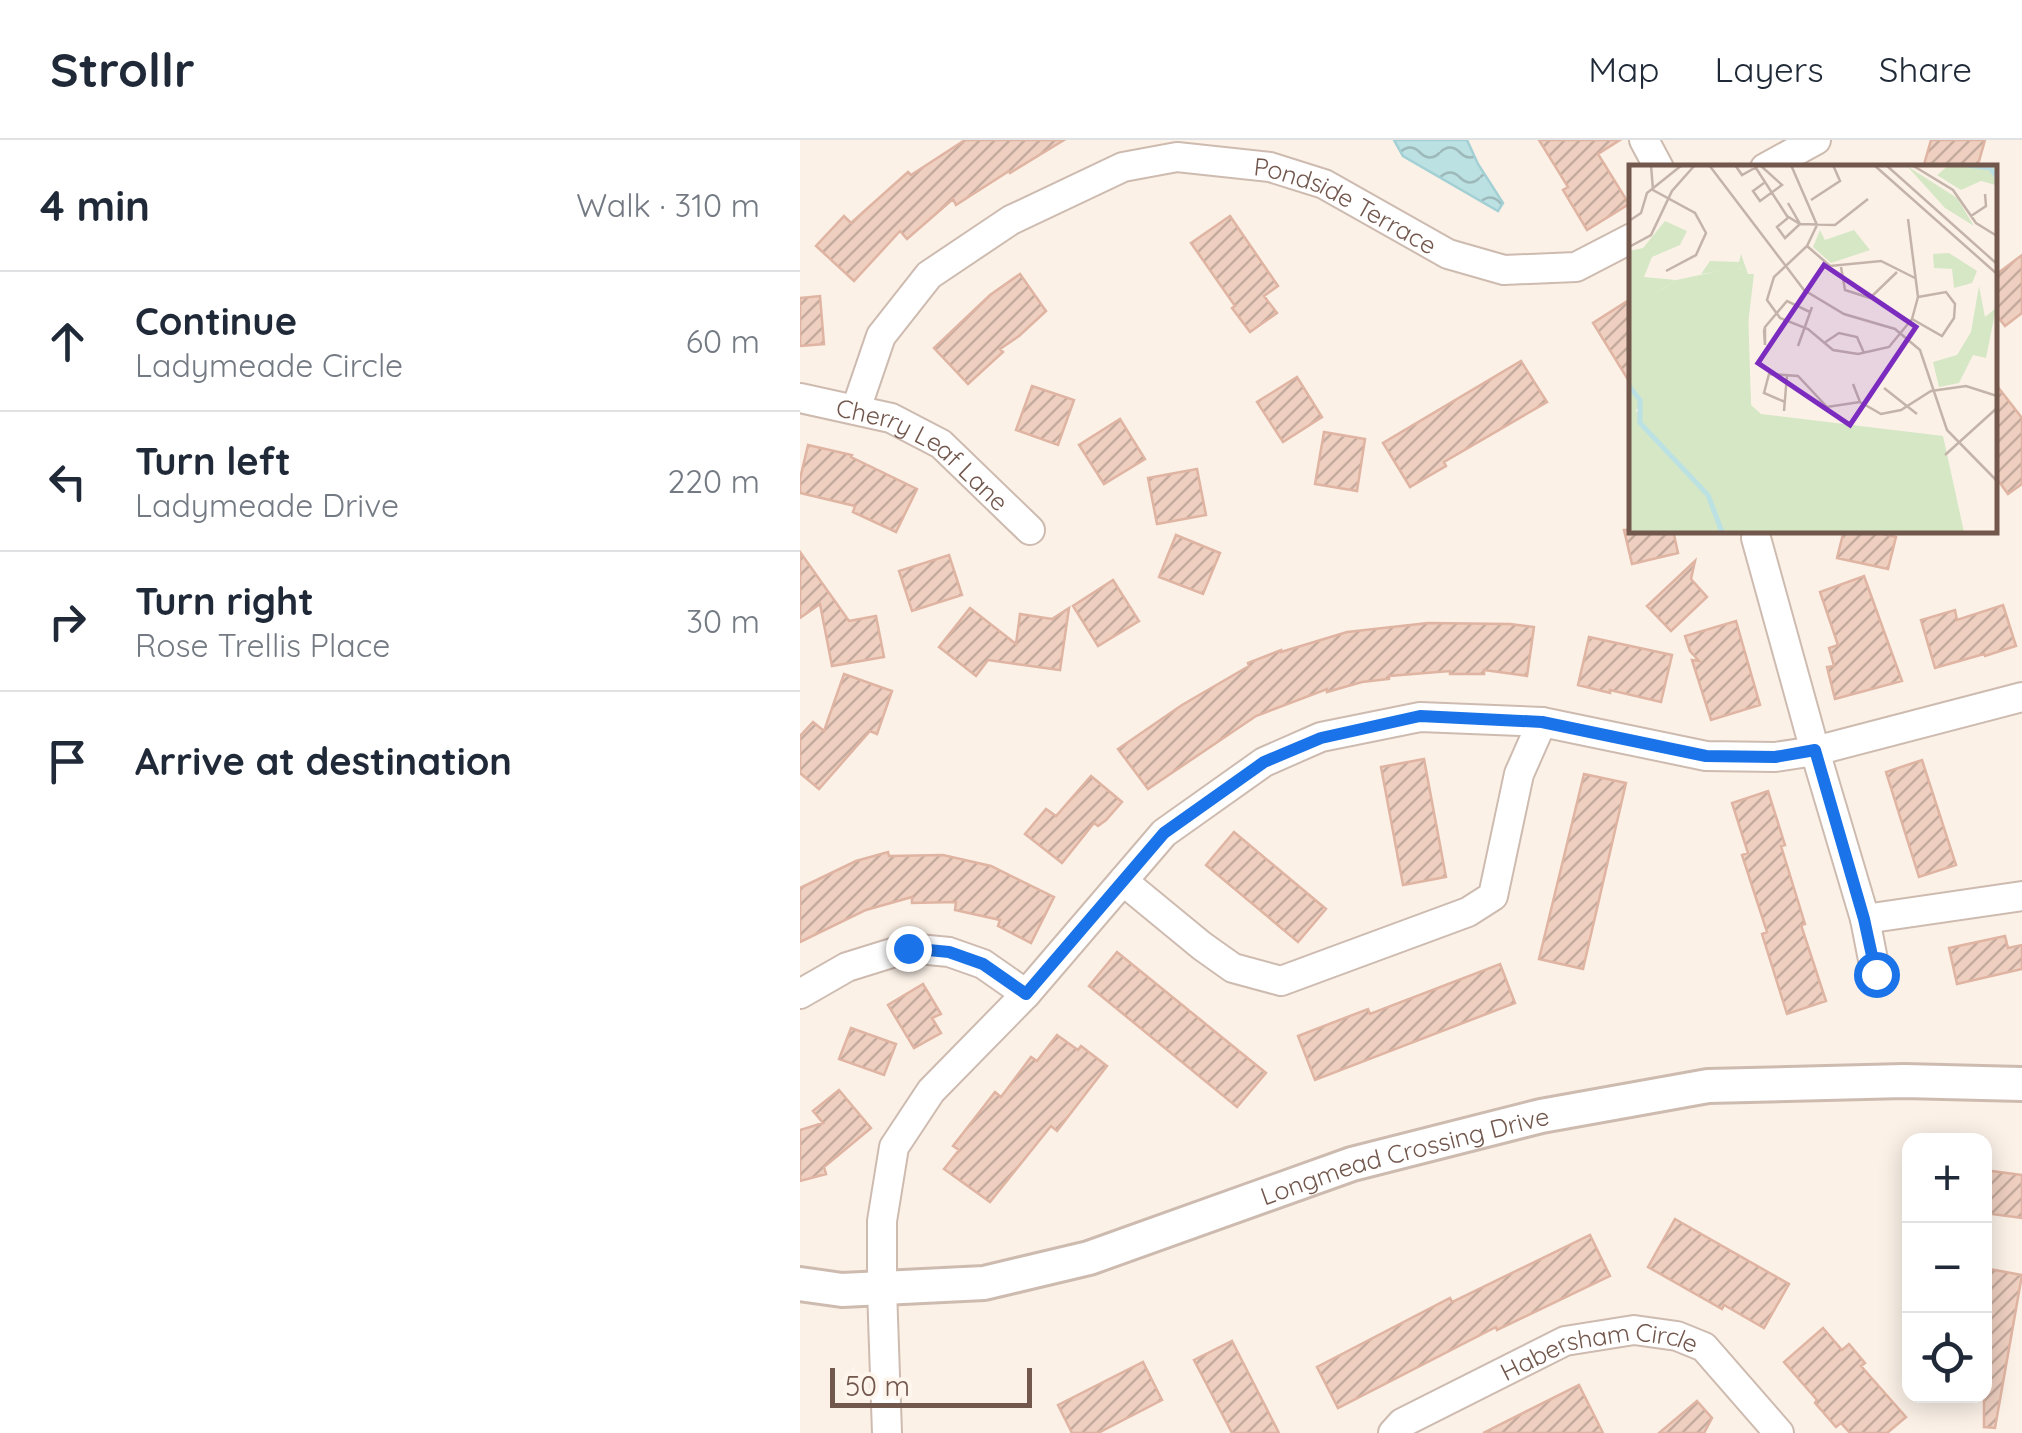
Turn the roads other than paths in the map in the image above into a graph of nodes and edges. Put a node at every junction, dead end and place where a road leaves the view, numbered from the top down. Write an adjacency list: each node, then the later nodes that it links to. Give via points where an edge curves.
1 (1644, 140): 3 (street)
2 (1816, 140): 4 (street)
3 (1657, 165)
4 (1770, 165)
5 (1629, 240): 7 (street, Pondside Terrace, via 1576,267 1504,270 1448,254 1324,184 1270,166 1177,157 1123,167 1011,220 930,275 881,336)
6 (800, 398): 7 (street, Cherry Leaf Lane)
7 (856, 409): 8 (street, Cherry Leaf Lane, via 891,418 941,444)
8 (1030, 530)
9 (1756, 538): 12 (street)
10 (2022, 697): 12 (street)
11 (1542, 722): 12 (street, via 1706,756); 13 (street, via 1420,716 1321,738 1264,762 1164,833); 13 (street, via 1519,774 1493,896 1468,912 1280,982 1233,968)
12 (1815, 750): 15 (street)
13 (1123, 882): 18 (street)
14 (2022, 896): 15 (street)
15 (1864, 919): 16 (street)
16 (1876, 974)
17 (800, 994): 18 (street, via 847,967 908,948 983,964)
18 (1026, 994): 21 (street, via 931,1091 894,1147 882,1220)
19 (2022, 1084): 21 (street, Longmead Crossing Drive, via 1708,1086 1596,1106 1352,1164 1089,1258 984,1283)
20 (800, 1284): 21 (street, Longmead Crossing Drive)
21 (882, 1289): 22 (street)
22 (886, 1433)
23 (1393, 1433): 24 (street, Habersham Circle, via 1565,1341 1634,1330 1704,1347)
24 (1780, 1433)

